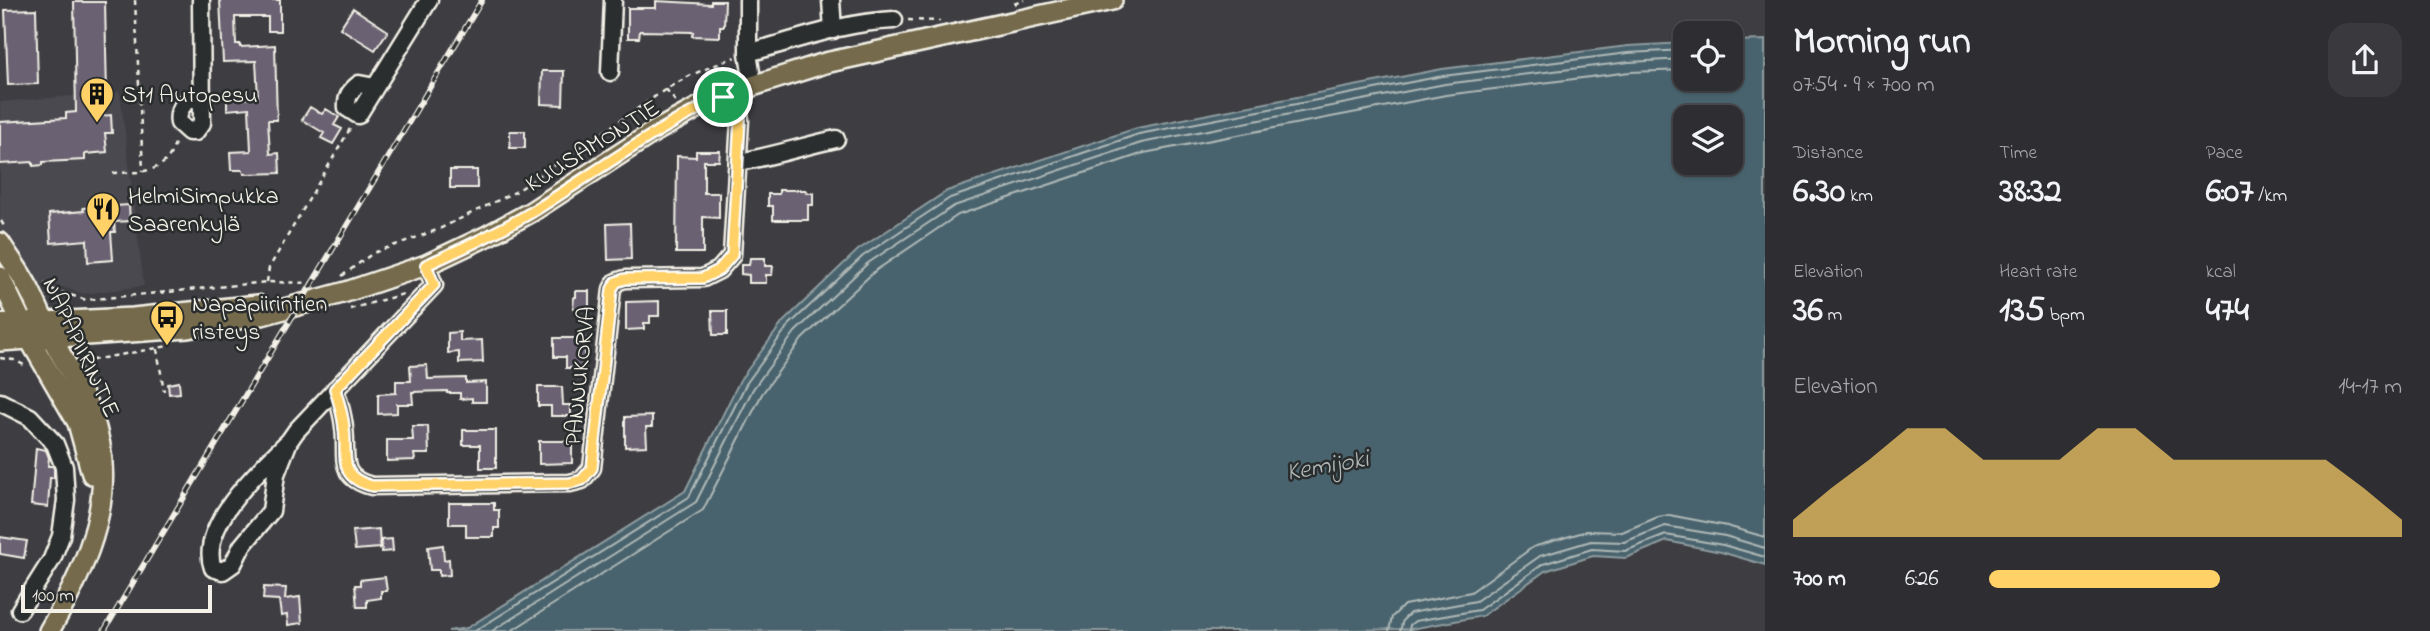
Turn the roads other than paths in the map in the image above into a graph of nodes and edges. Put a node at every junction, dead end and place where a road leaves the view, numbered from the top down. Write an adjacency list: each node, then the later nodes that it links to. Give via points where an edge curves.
1 (201, 0): 13 (street, via 202,93 180,109)
2 (429, 0): 12 (street)
3 (613, 0): 10 (street)
4 (748, 0): 9 (street, PANNUKORVA)
5 (831, 0): 8 (street)
6 (1112, 0): 11 (main road, KUUSAMONTIE, via 853,57)
7 (894, 20): 8 (street)
8 (833, 30): 9 (street)
9 (748, 53): 11 (street, PANNUKORVA)
10 (610, 72)
11 (744, 88): 15 (street, PANNUKORVA); 17 (main road, KUUSAMONTIE, via 652,133 531,212)
12 (358, 115)
13 (181, 126)
14 (836, 139): 15 (street)
15 (738, 162): 23 (street, PANNUKORVA, via 732,255 719,270 703,278 625,279 612,289 592,468 582,480 372,486 357,482 345,463 345,428)
16 (4, 237): 20 (main road, NAPAPIIRINTIE)
17 (426, 265): 20 (main road, KUUSAMONTIE, via 308,302 188,328); 23 (street, via 434,285)
18 (0, 277): 21 (main road, NAPAPIIRINTIE)
19 (0, 324): 21 (main road, KUUSAMONTIE)
20 (48, 330): 21 (main road, KUUSAMONTIE); 26 (main road, NAPAPIIRINTIE, via 97,432 103,468)
21 (27, 331): 22 (main road, KUUSAMONTIE); 26 (main road, NAPAPIIRINTIE, via 78,423 90,461)
22 (0, 341)
23 (335, 389): 25 (street)
24 (0, 402): 27 (street, via 30,417 55,444 65,476 61,536)
25 (289, 441): 25 (street, via 276,474 271,511 233,564 223,571 213,568 211,545 233,500)
26 (97, 520): 28 (main road, NAPAPIIRINTIE, via 73,590)
27 (20, 610)
28 (49, 631)

